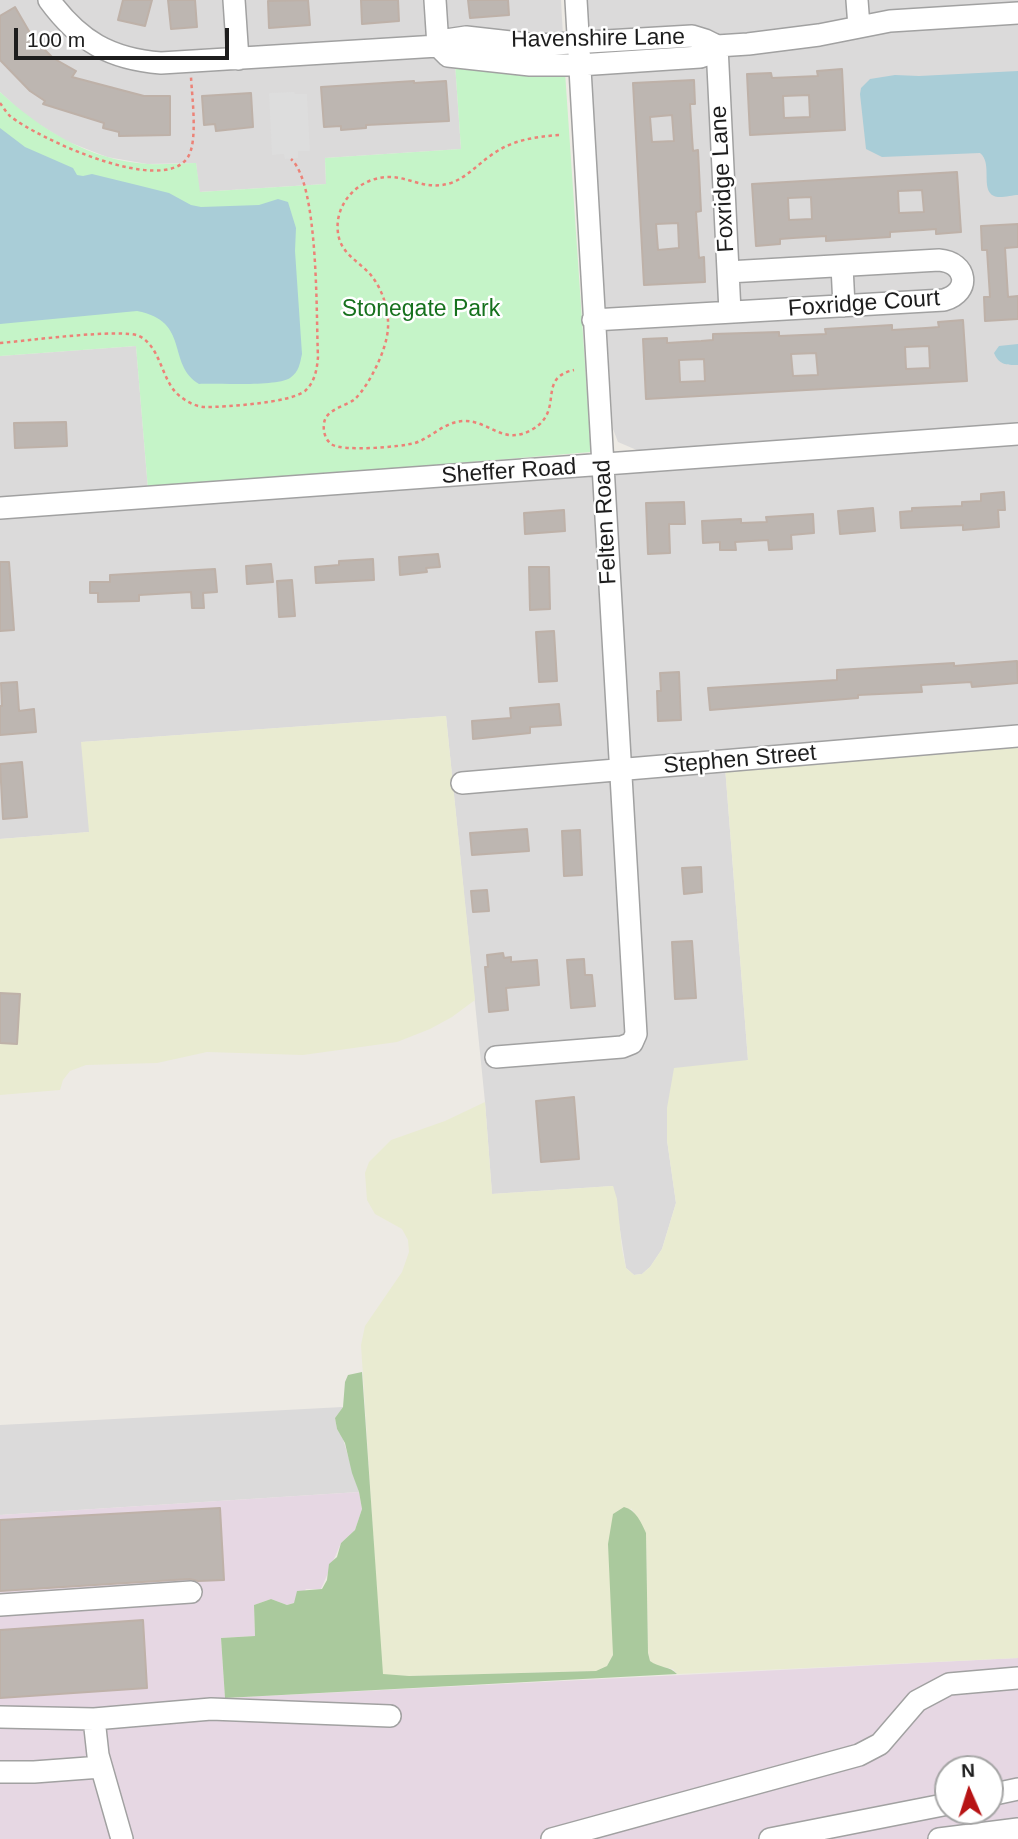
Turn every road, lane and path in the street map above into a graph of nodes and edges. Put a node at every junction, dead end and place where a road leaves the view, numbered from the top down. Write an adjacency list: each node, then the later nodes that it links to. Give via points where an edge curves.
1 (49, 0): 12 (street, Havenshire Lane, via 85,39 113,55 161,64)
2 (234, 0): 11 (street)
3 (435, 0): 9 (street)
4 (576, 0): 8 (street, Felten Road)
5 (857, 0): 7 (street)
6 (1018, 13): 7 (street, Havenshire Lane, via 908,19)
7 (859, 27): 10 (street, Havenshire Lane)
8 (578, 43): 9 (street, Havenshire Lane, via 521,45 466,37); 10 (street, Havenshire Lane, via 692,36); 13 (street, Felten Road)
9 (438, 46): 11 (street, Havenshire Lane); 13 (street, Havenshire Lane, via 449,56)
10 (717, 46): 13 (street, Havenshire Lane, via 700,57); 18 (street, Foxridge Lane)
11 (237, 58): 12 (street, Havenshire Lane)
12 (191, 61): 14 (path, via 193,141 188,157 169,169 129,169 82,154 44,137 9,115)
13 (579, 65): 21 (street, Felten Road)
14 (0, 103)
15 (559, 135): 23 (path, via 517,141 449,183 434,186 377,178 354,190 345,201 338,225 342,245 379,288 388,328 383,353 363,388 325,418 325,435 331,443 348,449 415,443 448,425 467,421 499,434 520,435 548,416 554,381)
16 (291, 159): 22 (path, via 303,176 311,212 318,356 312,382 297,396 203,407 188,402 177,395 149,344 138,335)
17 (842, 266): 18 (street, Foxridge Court); 19 (street); 19 (street, Foxridge Court, via 948,261 956,266 963,282 960,291 944,300)
18 (728, 272): 20 (street, Foxridge Lane)
19 (844, 306): 20 (street, Foxridge Court)
20 (730, 312): 21 (street, Foxridge Court)
21 (593, 320): 25 (street, Felten Road)
22 (0, 343)
23 (574, 370)
24 (1018, 434): 25 (street, Sheffer Road)
25 (603, 466): 26 (street, Sheffer Road); 28 (street, Felten Road)
26 (0, 508)
27 (1018, 736): 28 (street, Stephen Street)
28 (620, 771): 29 (street, Stephen Street); 30 (street, Felten Road, via 636,1034 632,1043 622,1047)
29 (462, 783)
30 (496, 1057)
31 (191, 1592): 32 (street)
32 (0, 1605)
33 (1018, 1678): 42 (street, via 949,1684 917,1701 880,1744 859,1755)
34 (390, 1716): 36 (street, via 211,1709)
35 (0, 1717): 36 (street)
36 (94, 1719): 37 (street)
37 (101, 1767): 38 (street); 41 (street)
38 (0, 1772)
39 (934, 1807): 43 (street)
40 (1018, 1829): 44 (street)
41 (121, 1839)
42 (552, 1839)
43 (770, 1839)
44 (939, 1839)

